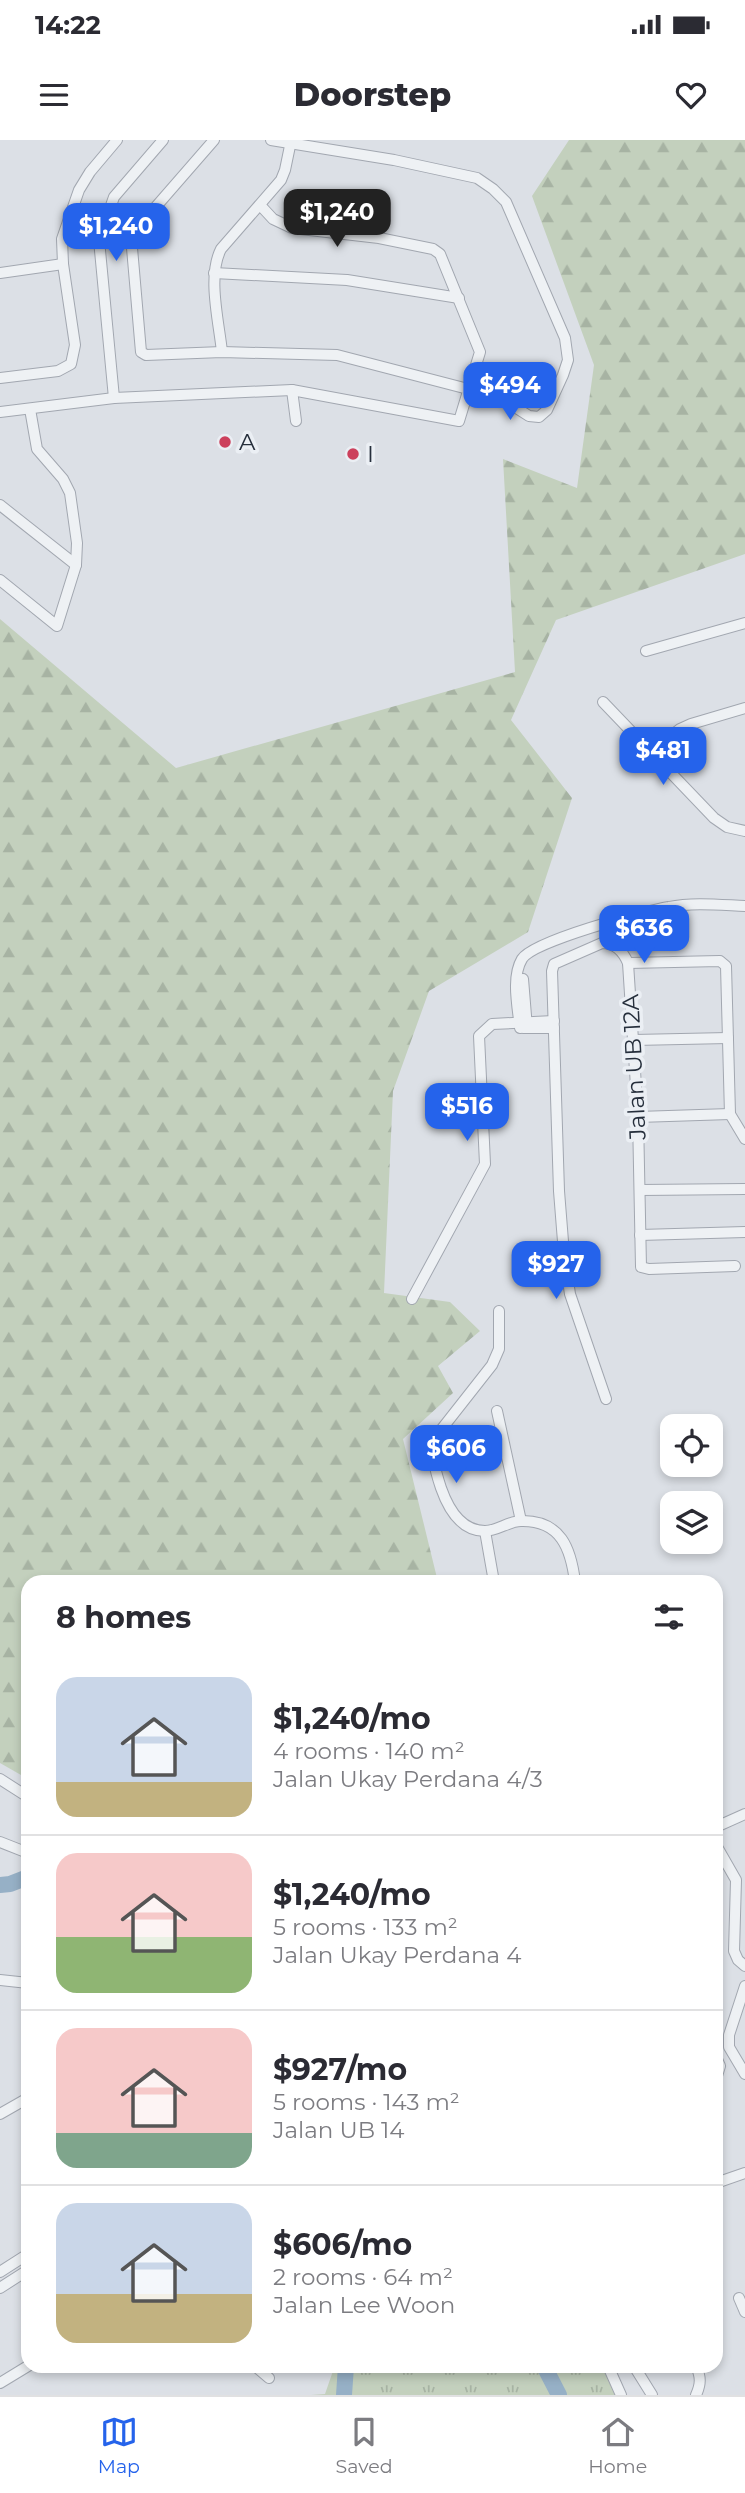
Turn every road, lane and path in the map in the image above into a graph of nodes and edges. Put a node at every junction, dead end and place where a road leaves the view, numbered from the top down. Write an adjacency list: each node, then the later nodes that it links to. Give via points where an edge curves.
1 (117, 140): 7 (street, via 79,190 62,239)
2 (163, 140): 15 (street, via 114,197 99,240)
3 (214, 140): 11 (street, via 140,225 132,248 141,352)
4 (271, 140): 5 (street)
5 (291, 142): 6 (street, via 281,180); 13 (street, via 477,178 506,202 565,338 568,360 547,411 539,416 529,416 507,402)
6 (260, 205): 9 (street, via 221,249); 10 (street, via 273,219 292,228 433,249 444,261)
7 (63, 264): 8 (street); 12 (street, via 75,345 71,364)
8 (0, 273)
9 (214, 273): 10 (street, via 347,280); 11 (street)
10 (459, 298): 13 (street, via 480,352)
11 (222, 352): 13 (street, via 337,355)
12 (0, 378)
13 (468, 389): 14 (street, via 459,421)
14 (292, 390): 15 (street); 18 (street)
15 (114, 398): 16 (street)
16 (30, 409): 17 (street); 20 (street, via 37,449 70,492 78,543)
17 (0, 412)
18 (296, 421)
19 (0, 505): 20 (street)
20 (76, 565): 21 (street, via 57,625)
21 (0, 580)
22 (745, 623): 23 (street)
23 (646, 652)
24 (603, 702): 26 (street)
25 (745, 708): 26 (street, via 680,729)
26 (651, 752): 27 (street, via 714,818)
27 (745, 831)
28 (745, 906): 31 (street, via 671,906 528,952 517,974)
29 (628, 963): 30 (street, Jalan UB 12A, via 621,949 602,943 554,964); 32 (street, via 724,962); 33 (street, Jalan UB 12A)
30 (554, 1024): 31 (street); 44 (street, Jalan UB 12A, via 564,1254 570,1294)
31 (520, 1025): 42 (street, via 492,1024 479,1036 485,1164)
32 (729, 1038): 33 (street); 34 (street)
33 (634, 1040): 35 (street, Jalan UB 12A)
34 (730, 1114): 35 (street); 36 (street)
35 (638, 1117): 38 (street, Jalan UB 12A)
36 (745, 1139)
37 (745, 1189): 38 (street)
38 (640, 1190): 40 (street, Jalan UB 12A)
39 (745, 1232): 40 (street)
40 (640, 1235): 41 (street, Jalan UB 12A, via 641,1267)
41 (735, 1266)
42 (412, 1299)
43 (499, 1311): 47 (street, via 499,1349 492,1365 433,1446 447,1504 456,1518)
44 (606, 1399)
45 (496, 1411): 46 (street)
46 (521, 1521): 47 (street); 49 (street, via 548,1526 564,1538)
47 (485, 1531): 48 (street)
48 (493, 1575)
49 (574, 1575)
50 (0, 1779): 51 (street)
51 (21, 1792)
52 (745, 1814): 53 (street)
53 (723, 1824)
54 (0, 1842): 55 (street)
55 (21, 1850)
56 (723, 1865): 57 (street, via 736,1880 734,1951)
57 (745, 1966)
58 (0, 1980): 59 (street)
59 (21, 1982)
60 (745, 1986): 61 (street, via 729,2047)
61 (745, 2074)
62 (21, 2102): 63 (street)
63 (0, 2114)
64 (745, 2174): 65 (street)
65 (723, 2181)
66 (21, 2258): 67 (street)
67 (0, 2272)
68 (21, 2274): 69 (street)
69 (0, 2288)
70 (739, 2298): 71 (street)
71 (745, 2312)
72 (21, 2370): 78 (street)
73 (264, 2373): 77 (street)
74 (611, 2373): 79 (street)
75 (638, 2373): 80 (street)
76 (698, 2373): 81 (street, via 701,2386)
77 (270, 2378)
78 (0, 2383)
79 (621, 2395)
80 (652, 2395)
81 (696, 2395)

